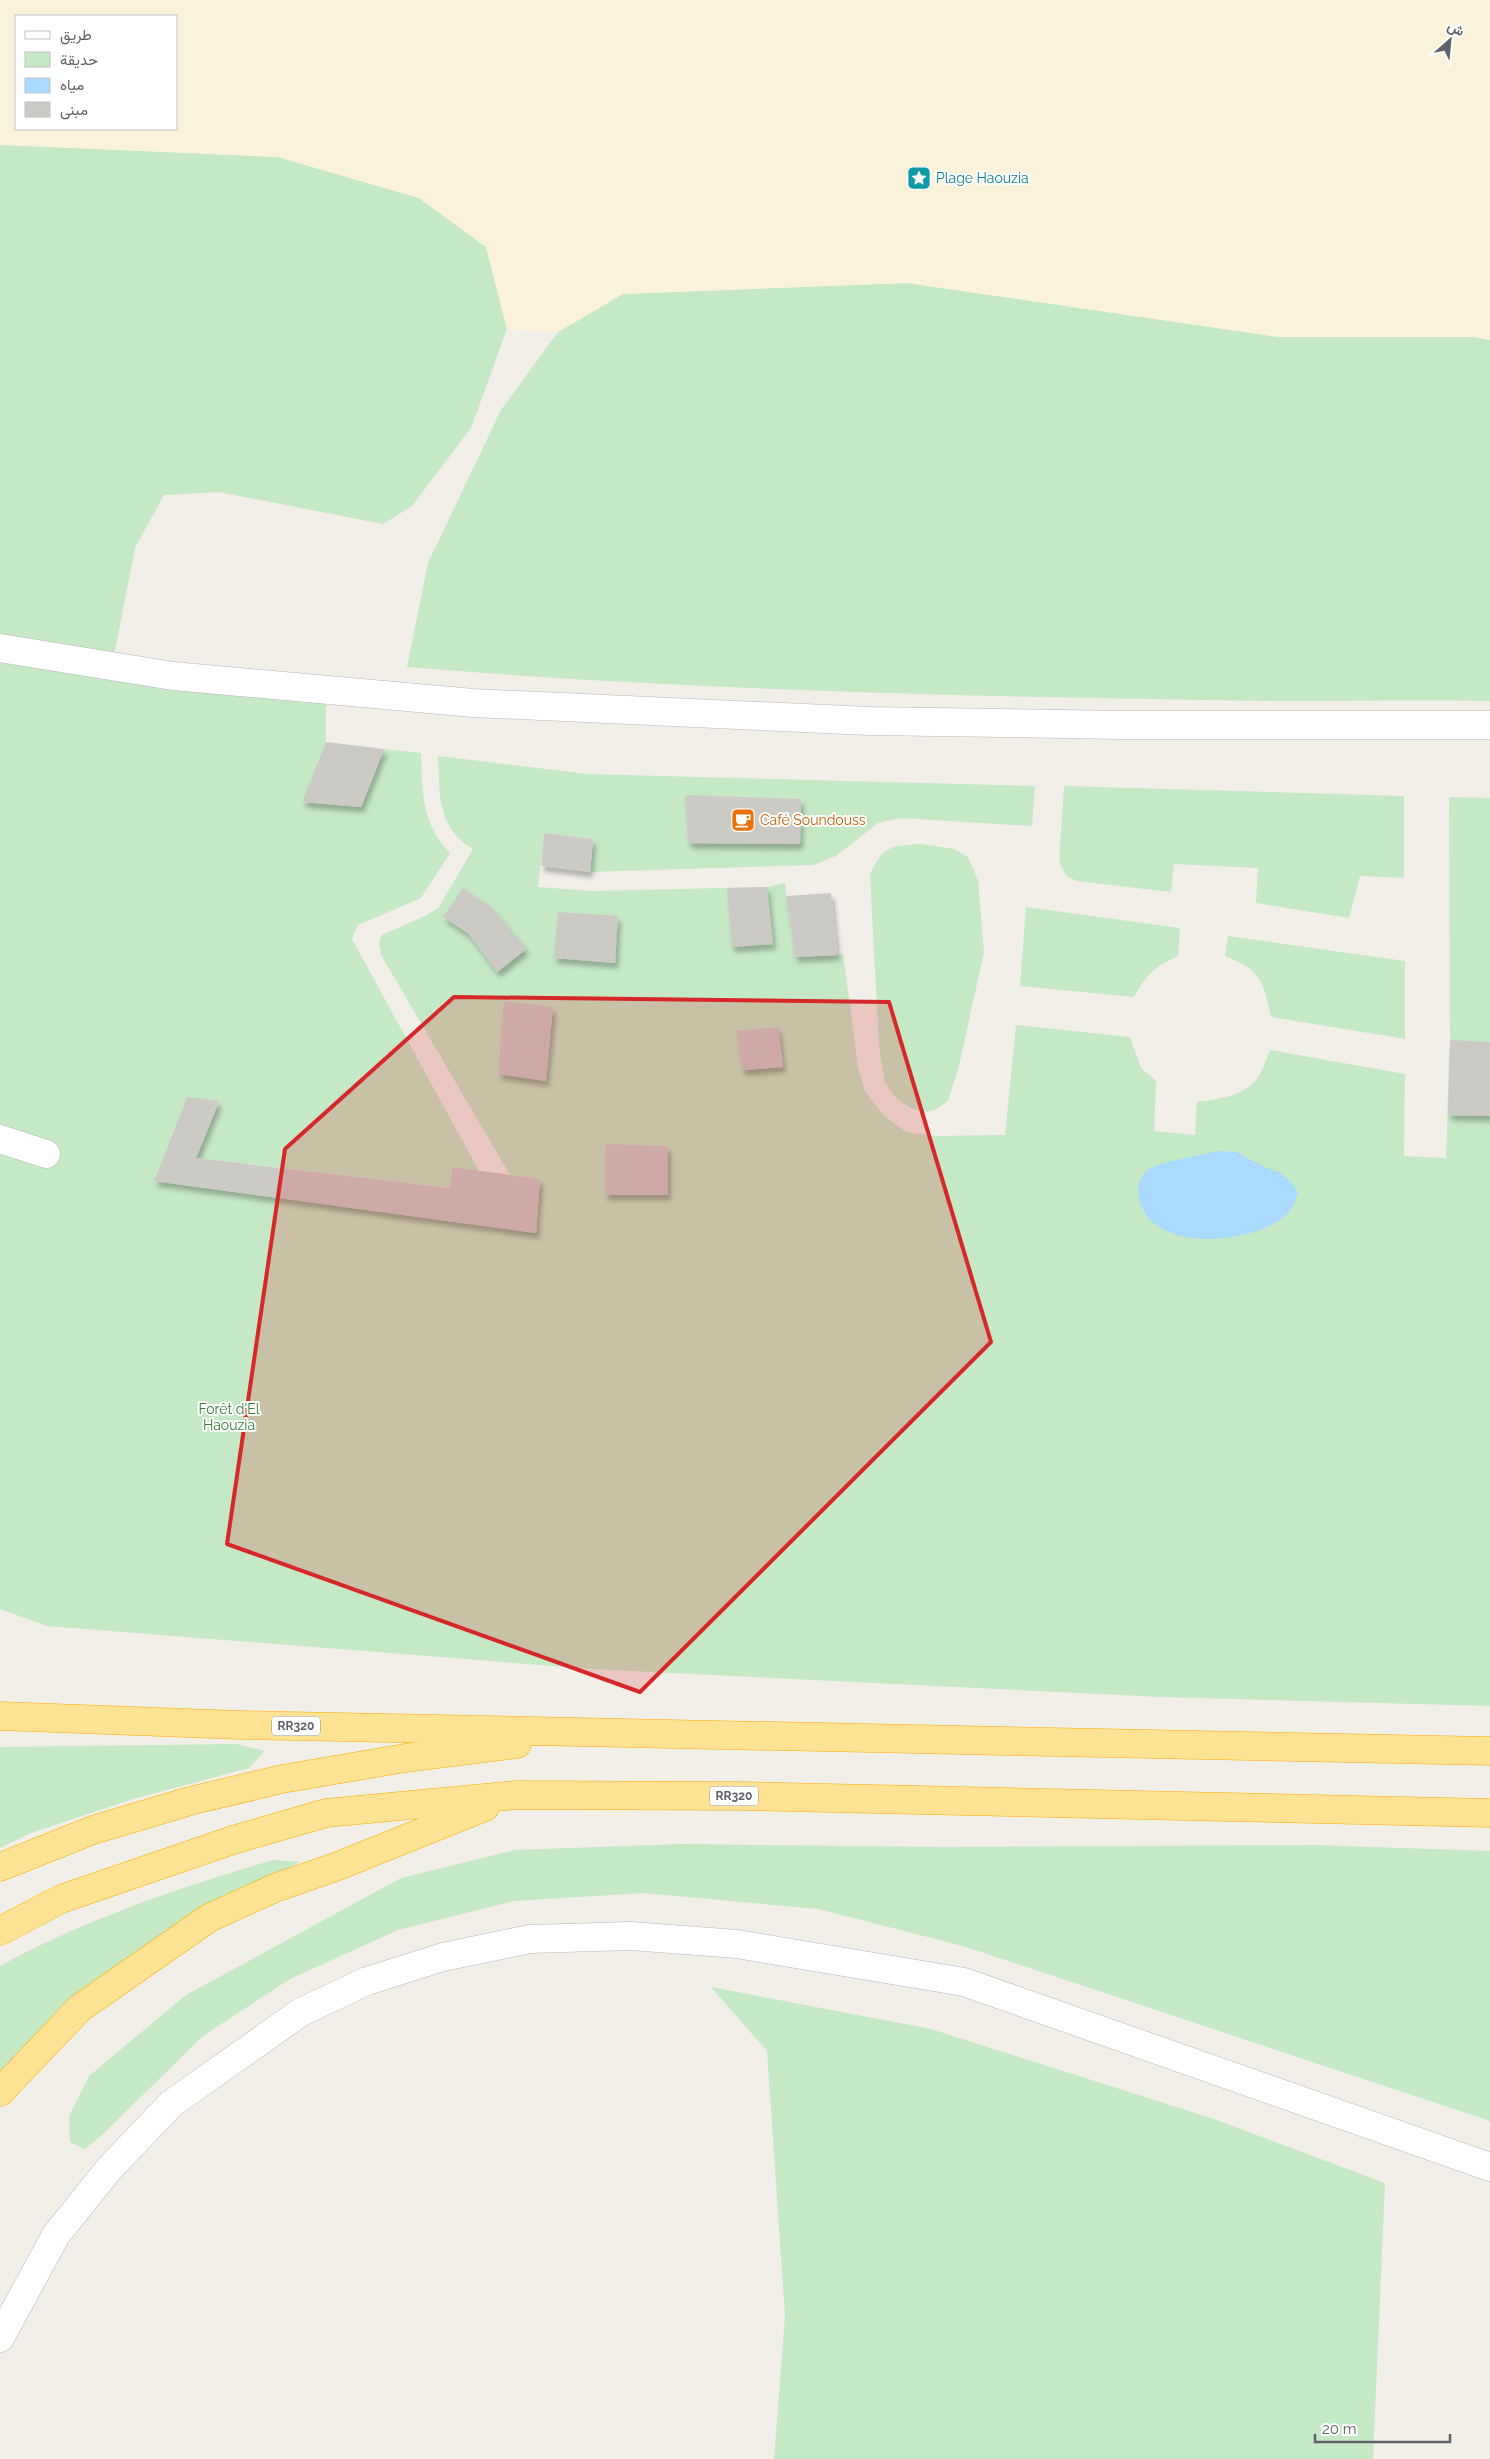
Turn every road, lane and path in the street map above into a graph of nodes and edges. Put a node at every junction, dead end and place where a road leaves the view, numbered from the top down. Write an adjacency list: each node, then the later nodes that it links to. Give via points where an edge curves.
1 (0, 648): 2 (street, via 173,676 473,703 869,721)
2 (1490, 725)
3 (0, 1139): 4 (street)
4 (46, 1154)
5 (0, 1716): 6 (highway, RR320)
6 (592, 1733): 7 (highway, RR320); 10 (highway, via 404,1758 282,1779 190,1800 101,1828)
7 (1490, 1751)
8 (516, 1795): 9 (highway, RR320, via 741,1796); 11 (highway, RR320, via 326,1813 233,1840 61,1898); 12 (highway, via 274,1888 209,1918 80,2008)
9 (1490, 1813)
10 (0, 1867)
11 (0, 1931)
12 (0, 2092)
13 (1490, 2167): 14 (street, via 964,1982 737,1944 631,1936 530,1938 443,1958 367,1981 301,2012 171,2104 109,2169 56,2235)
14 (0, 2338)

